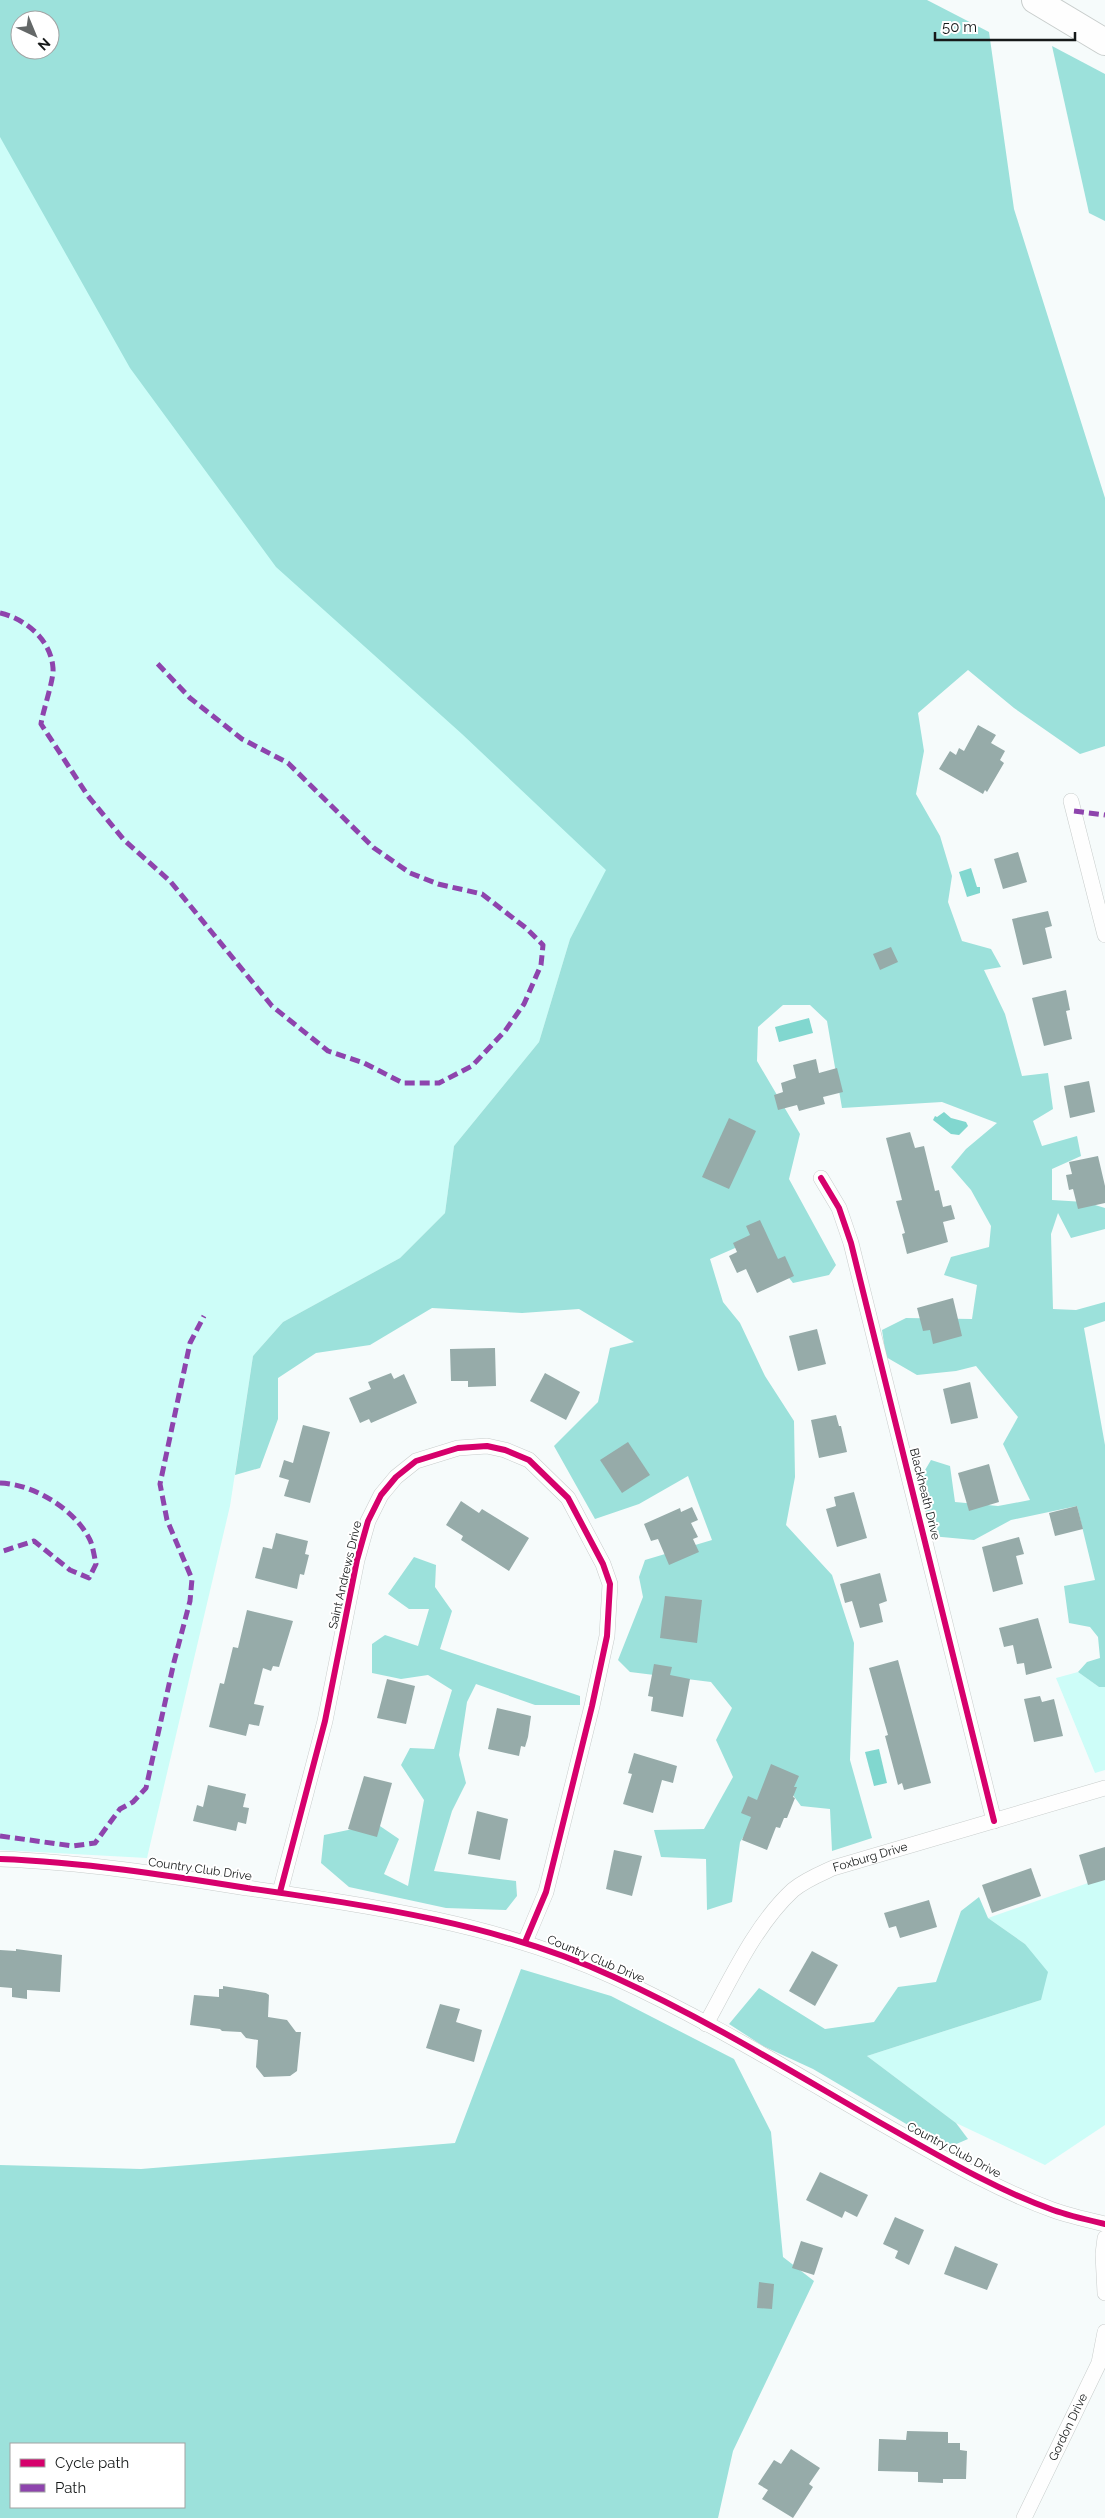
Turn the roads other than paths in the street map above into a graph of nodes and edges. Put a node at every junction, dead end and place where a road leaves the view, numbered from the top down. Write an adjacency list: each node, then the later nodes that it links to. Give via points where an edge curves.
1 (1035, 0): 2 (highway)
2 (1105, 42)
3 (1071, 801): 4 (street)
4 (1105, 936)
5 (821, 1178): 7 (street, Blackheath Drive, via 839,1208 851,1243)
6 (1105, 1788): 7 (street, Foxburg Drive)
7 (994, 1821): 11 (street, Foxburg Drive, via 834,1868 795,1888 762,1929)
8 (0, 1859): 9 (street, Country Club Drive, via 150,1873)
9 (280, 1892): 10 (street, Country Club Drive, via 453,1923); 10 (street, Saint Andrews Drive, via 325,1720 357,1560 368,1521 382,1494 416,1461 458,1448 487,1446 529,1460 568,1498 610,1584 607,1636 592,1706 546,1892)
10 (525, 1942): 11 (street, Country Club Drive, via 615,1977)
11 (706, 2024): 12 (street, Country Club Drive, via 1004,2190 1056,2211)
12 (1105, 2224)
13 (1105, 2238): 14 (street)
14 (1105, 2293)
15 (1105, 2332): 16 (street, Gordon Drive, via 1099,2363)
16 (1024, 2518)

